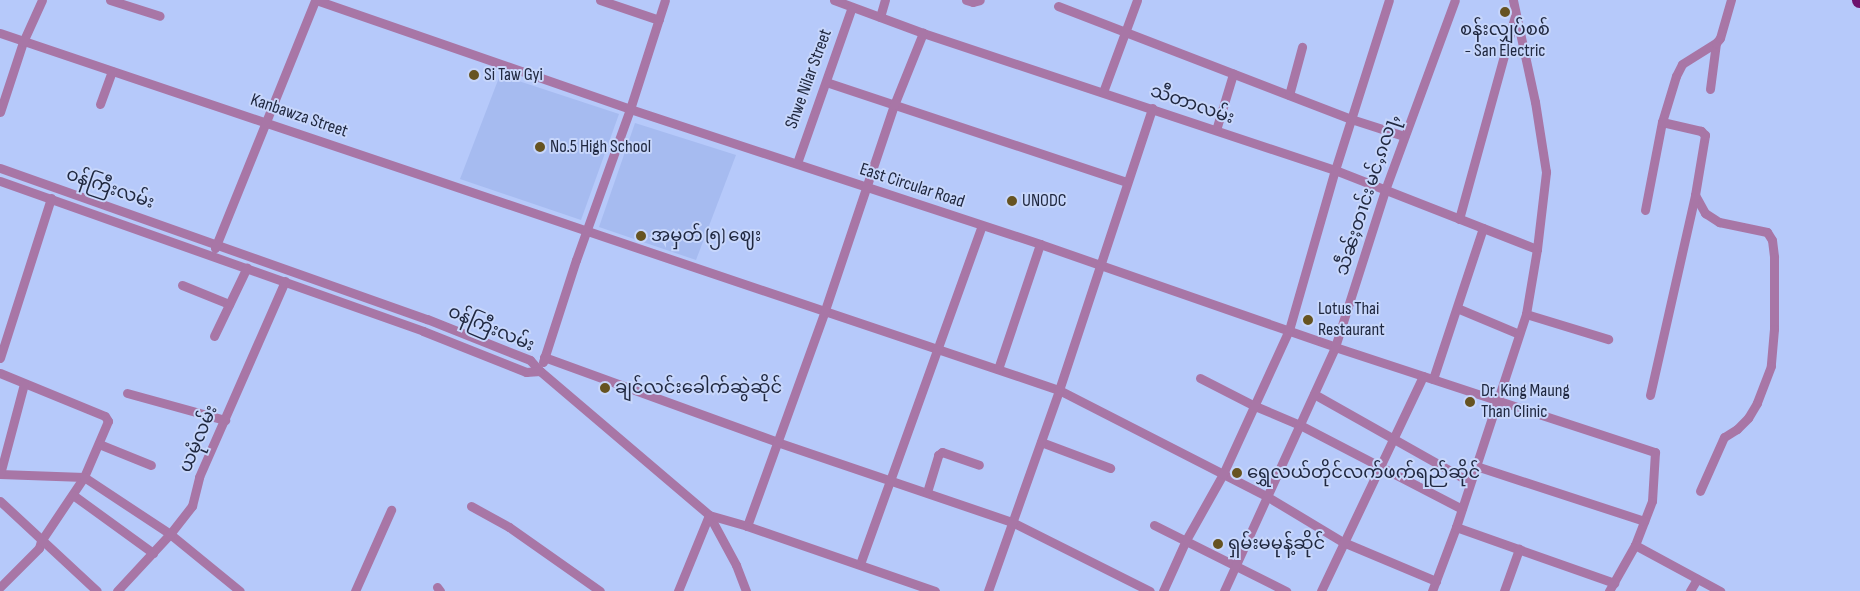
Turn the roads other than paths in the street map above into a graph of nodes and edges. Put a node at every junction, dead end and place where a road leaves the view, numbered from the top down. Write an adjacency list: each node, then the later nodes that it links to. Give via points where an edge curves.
1 (42, 0): 24 (street)
2 (110, 0): 18 (street)
3 (316, 0): 37 (street, East Circular Road); 40 (street)
4 (600, 0): 20 (street)
5 (665, 0): 20 (street)
6 (885, 0): 19 (street)
7 (966, 0): 8 (street)
8 (980, 0)
9 (1137, 0): 21 (street)
10 (1389, 0): 39 (street)
11 (1455, 0): 43 (street, သဵၼ်ႈတၢင်း မင်ႇၵလႃႇ)
12 (1513, 0): 17 (street)
13 (1731, 0): 25 (street)
14 (840, 1): 16 (street, သီတာလမ်း)
15 (1058, 6): 21 (street)
16 (852, 7): 19 (street, သီတာလမ်း); 29 (street, Shwe Nilar Street)
17 (1515, 12): 54 (street); 60 (street, via 1535,102 1546,172)
18 (160, 16)
19 (880, 17): 23 (street, သီတာလမ်း)
20 (659, 20): 37 (street)
21 (1125, 32): 28 (street); 31 (street)
22 (0, 33): 24 (street, Kanbawza Street)
23 (923, 33): 31 (street, သီတာလမ်း); 35 (street)
24 (23, 42): 27 (street, Kanbawza Street); 33 (street)
25 (1716, 43): 30 (street); 41 (street, via 1682,64)
26 (1302, 47): 32 (street)
27 (112, 71): 34 (street); 40 (street, Kanbawza Street)
28 (1233, 74): 32 (street); 42 (street)
29 (826, 82): 35 (street); 44 (street, Shwe Nilar Street)
30 (1710, 89)
31 (1104, 92): 36 (street, သီတာလမ်း)
32 (1289, 95): 39 (street)
33 (2, 98): 38 (street)
34 (100, 104)
35 (894, 105): 48 (street); 49 (street)
36 (1152, 108): 42 (street, သီတာလမ်း); 48 (street)
37 (630, 109): 44 (street, East Circular Road); 57 (street)
38 (0, 112)
39 (1350, 119): 43 (street); 46 (street)
40 (265, 121): 57 (street, Kanbawza Street); 58 (street)
41 (1662, 122): 51 (street, via 1701,131 1705,135); 53 (street)
42 (1216, 130): 46 (street, သီတာလမ်း)
43 (1404, 136): 50 (street, သဵၼ်ႈတၢင်း မင်ႇၵလႃႇ)
44 (797, 163): 49 (street, East Circular Road)
45 (0, 168): 58 (street, ဝန်ကြီးလမ်း)
46 (1335, 170): 50 (street, သီတာလမ်း); 70 (street)
47 (0, 181): 52 (street, ဝန်ကြီးလမ်း)
48 (1126, 182): 62 (street)
49 (867, 189): 55 (street, East Circular Road); 68 (street)
50 (1385, 190): 54 (street, သီတာလမ်း); 74 (street, သဵၼ်ႈတၢင်း မင်ႇၵလႃႇ)
51 (1695, 195): 88 (street); 107 (street, via 1705,213 1719,222 1767,232 1772,240 1774,257 1771,366 1757,404 1748,418 1724,437)
52 (51, 198): 61 (street, ဝန်ကြီးလမ်း); 77 (street)
53 (1645, 210)
54 (1459, 220): 56 (street, သီတာလမ်း)
55 (982, 226): 59 (street, East Circular Road); 75 (street)
56 (1483, 228): 60 (street, သီတာလမ်း); 67 (street)
57 (586, 232): 68 (street, Kanbawza Street); 76 (street)
58 (217, 244): 61 (street); 79 (street, ဝန်ကြီးလမ်း, via 482,340 530,360)
59 (1040, 244): 62 (street, East Circular Road); 78 (street)
60 (1537, 249): 69 (street)
61 (213, 255): 63 (street, ဝန်ကြီးလမ်း)
62 (1100, 265): 70 (street, East Circular Road); 85 (street)
63 (247, 267): 64 (street, ဝန်ကြီးလမ်း); 66 (street)
64 (285, 281): 79 (street, ဝန်ကြီးလမ်း, via 423,330 526,372); 91 (street, ယမုံလမ်း)
65 (182, 286): 66 (street)
66 (230, 304): 72 (street)
67 (1456, 308): 71 (street); 83 (street)
68 (825, 310): 75 (street, Kanbawza Street); 94 (street)
69 (1526, 314): 71 (street); 73 (street)
70 (1289, 330): 74 (street, East Circular Road); 90 (street)
71 (1519, 334): 89 (street)
72 (214, 336)
73 (1608, 339)
74 (1335, 346): 81 (street, East Circular Road); 87 (street, သဵၼ်ႈတၢင်း မင်ႇၵလႃႇ)
75 (940, 349): 78 (street, Kanbawza Street); 105 (street)
76 (544, 356): 79 (street); 94 (street)
77 (0, 358)
78 (998, 369): 85 (street, Kanbawza Street)
79 (540, 371): 115 (street)
80 (0, 374): 84 (street)
81 (1423, 376): 83 (street, East Circular Road); 93 (street)
82 (1200, 378): 90 (street)
83 (1432, 379): 89 (street, East Circular Road)
84 (24, 384): 96 (street, via 108,418); 102 (street)
85 (1059, 390): 95 (street); 103 (street, Kanbawza Street)
86 (127, 393): 91 (street)
87 (1314, 394): 92 (street, သဵၼ်ႈတၢင်း မင်ႇၵလႃႇ); 93 (street)
88 (1650, 395)
89 (1498, 399): 99 (street); 117 (street, East Circular Road, via 1655,452 1652,501)
90 (1255, 406): 92 (street); 103 (street)
91 (225, 420): 121 (street, ယမုံလမ်း, via 199,477 192,506)
92 (1300, 426): 100 (street); 110 (street, သဵၼ်ႈတၢင်း မင်ႇၵလႃႇ)
93 (1395, 437): 100 (street); 106 (street)
94 (777, 442): 105 (street); 119 (street)
95 (1041, 442): 101 (street); 116 (street)
96 (98, 444): 97 (street); 104 (street)
97 (151, 465)
98 (980, 465): 108 (street, via 942,452 938,455)
99 (1476, 466): 106 (street); 117 (street)
100 (1381, 467): 113 (street); 124 (street)
101 (1110, 468)
102 (0, 474): 104 (street)
103 (1223, 474): 110 (street, Kanbawza Street); 122 (street)
104 (84, 477): 109 (street); 121 (street)
105 (891, 479): 108 (street); 128 (street)
106 (1470, 482): 113 (street)
107 (1700, 491)
108 (927, 492): 116 (street)
109 (73, 495): 123 (street); 127 (street)
110 (1268, 497): 124 (street, Kanbawza Street); 129 (street, သဵၼ်ႈတၢင်း မင်ႇၵလႃႇ)
111 (0, 502): 123 (street)
112 (471, 506): 138 (street, via 509,527)
113 (1462, 509): 120 (street)
114 (391, 510): 137 (street)
115 (709, 515): 119 (street); 139 (street); 140 (street)
116 (1012, 522): 142 (street); 143 (street)
117 (1644, 522): 125 (street)
118 (1154, 525): 122 (street)
119 (747, 526): 128 (street)
120 (1456, 527): 126 (street); 131 (street)
121 (170, 534): 127 (street, ယမုံလမ်း); 136 (street)
122 (1186, 540): 129 (street); 144 (street)
123 (41, 541): 132 (street, via 39,548); 134 (street)
124 (1343, 542): 131 (street, Kanbawza Street); 147 (street)
125 (1635, 545): 130 (street); 133 (street)
126 (1519, 549): 133 (street); 149 (street)
127 (153, 553): 135 (street, ယမုံလမ်း)
128 (860, 564): 141 (street)
129 (1235, 564): 145 (street, သဵၼ်ႈတၢင်း မင်ႇၵလႃႇ); 146 (street)
130 (1697, 579): 150 (street); 151 (street)
131 (1436, 581): 148 (street)
132 (0, 587)
133 (1612, 587)
134 (92, 590)
135 (117, 591)
136 (240, 591)
137 (354, 591)
138 (600, 591)
139 (678, 591)
140 (746, 591)
141 (935, 591)
142 (988, 591)
143 (1150, 591)
144 (1163, 591)
145 (1224, 591)
146 (1286, 591)
147 (1321, 591)
148 (1432, 591)
149 (1504, 591)
150 (1690, 591)
151 (1720, 591)

